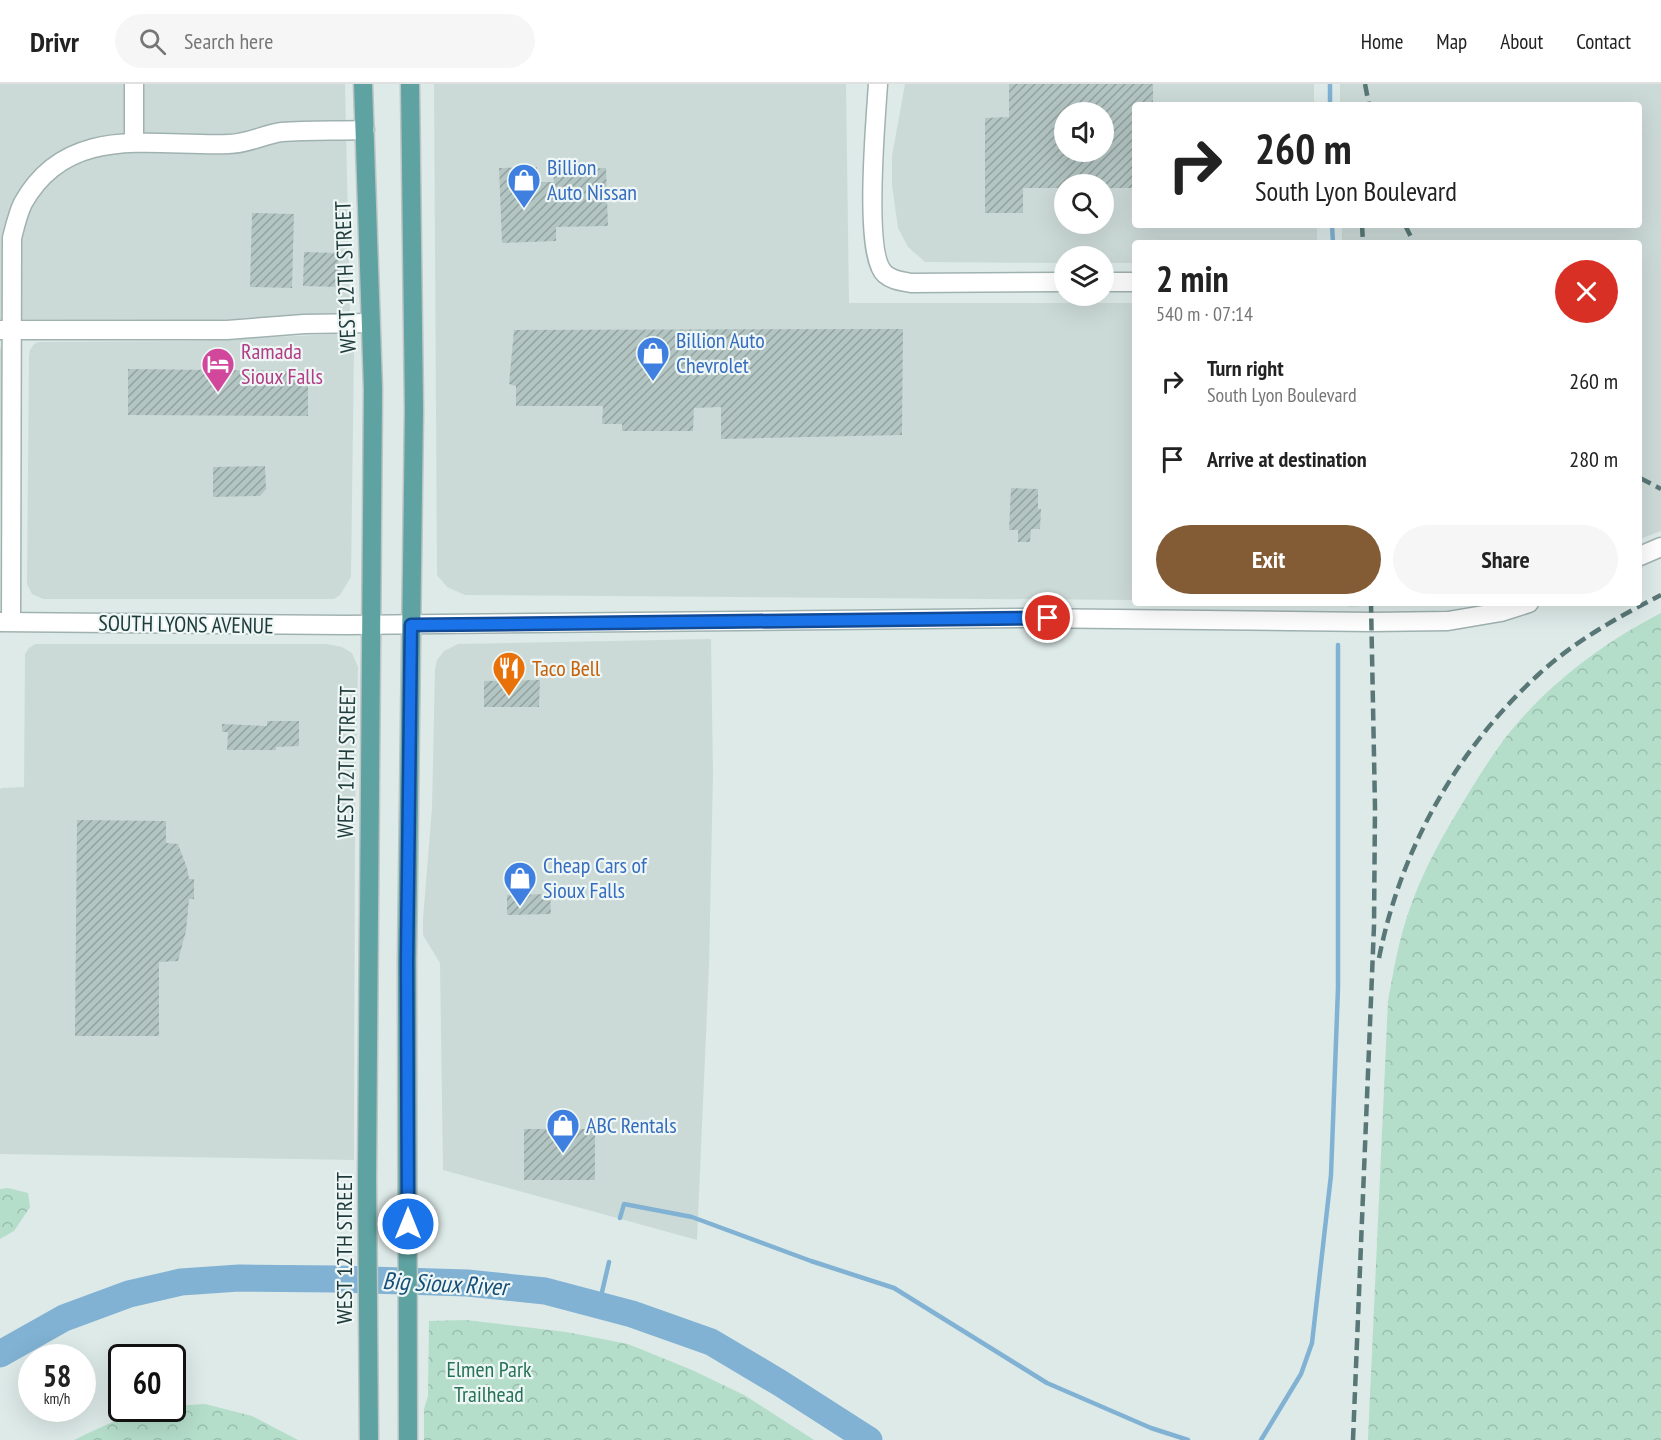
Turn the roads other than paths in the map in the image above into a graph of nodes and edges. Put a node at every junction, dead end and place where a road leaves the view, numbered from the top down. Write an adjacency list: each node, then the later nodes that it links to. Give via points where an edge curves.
1 (134, 84): 6 (street)
2 (363, 84): 5 (main road, WEST 12TH STREET)
3 (410, 84): 18 (main road, via 414,410)
4 (878, 84): 7 (street, via 873,226 884,273 896,281 911,283)
5 (365, 130): 6 (street, via 280,132 231,144); 10 (main road, WEST 12TH STREET)
6 (134, 142): 11 (street, via 92,147 63,159 40,177 22,205 12,237)
7 (1054, 282)
8 (1114, 282): 9 (street)
9 (1132, 282)
10 (370, 323): 11 (street, via 227,330); 17 (main road, WEST 12TH STREET)
11 (6, 330): 16 (street)
12 (1661, 547): 13 (street)
13 (1642, 555)
14 (1518, 606): 15 (street, SOUTH LYONS AVENUE, via 1448,621)
15 (1291, 611): 18 (street, SOUTH LYONS AVENUE)
16 (6, 622): 17 (street, SOUTH LYONS AVENUE)
17 (371, 625): 18 (street, SOUTH LYONS AVENUE); 19 (main road, WEST 12TH STREET)
18 (411, 625): 20 (main road)
19 (369, 1440)
20 (408, 1440)

